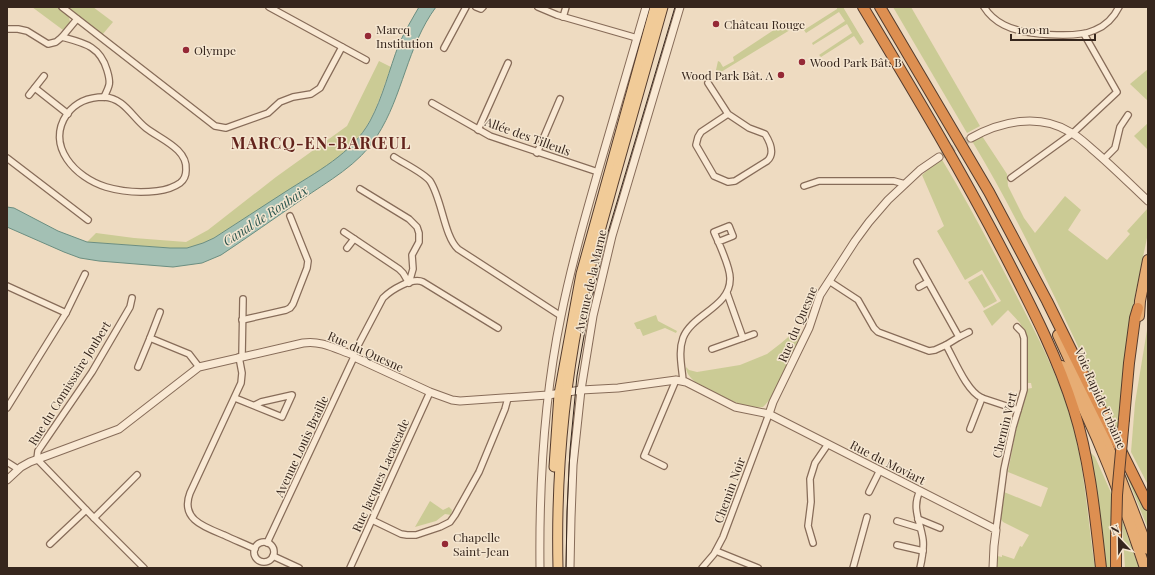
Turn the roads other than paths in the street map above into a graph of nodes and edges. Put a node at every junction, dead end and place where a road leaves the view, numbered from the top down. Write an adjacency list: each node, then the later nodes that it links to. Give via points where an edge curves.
1 (62, 7): 18 (street)
2 (269, 7): 23 (street)
3 (466, 7): 24 (street)
4 (476, 7): 5 (street)
5 (483, 7)
6 (538, 7): 17 (street)
7 (566, 7): 17 (street)
8 (646, 7): 22 (street, Avenue de la Marne)
9 (655, 7): 91 (main road, Avenue de la Marne, via 584,263 573,314)
10 (663, 7): 91 (main road, Avenue de la Marne, via 589,271)
11 (680, 7): 89 (street, Avenue de la Marne, via 608,249 593,316)
12 (863, 7): 81 (highway, via 973,194)
13 (880, 7): 37 (highway)
14 (889, 7): 37 (highway, via 933,85)
15 (984, 7): 20 (street, via 993,18 1014,29 1042,34)
16 (1119, 7): 20 (street, via 1105,24)
17 (563, 17): 22 (street)
18 (77, 19): 21 (street); 23 (street, via 215,126 226,128 268,113 280,102 315,92 320,88)
19 (7, 29): 21 (street, via 27,31 48,44 56,42)
20 (1084, 34): 39 (street, via 1117,92)
21 (62, 36): 31 (street, via 87,44 100,56 110,81)
22 (637, 38): 46 (street, Avenue de la Marne)
23 (342, 47): 25 (street)
24 (444, 48)
25 (366, 60)
26 (508, 63): 38 (street)
27 (44, 76): 29 (street)
28 (708, 83): 35 (street)
29 (34, 88): 30 (street); 34 (street)
30 (29, 95)
31 (104, 97): 34 (street, via 83,101); 34 (street, via 121,103 146,128 179,152 187,168 181,182 167,189 135,192 107,187 86,178 69,161 61,146 60,130)
32 (560, 99): 41 (street)
33 (432, 103): 38 (street, Allée des Tilleuls)
34 (68, 114)
35 (728, 114): 35 (street, via 749,128 765,134 772,153 768,161 731,182 714,176 696,145 701,132)
36 (1128, 115): 45 (street, via 1122,124 1115,148)
37 (950, 126): 59 (highway, via 989,192)
38 (478, 130): 41 (street, Allée des Tilleuls)
39 (1073, 133): 40 (street, via 1051,124 1019,121 997,125); 45 (street); 47 (street)
40 (971, 138)
41 (538, 152): 46 (street, Allée des Tilleuls)
42 (394, 157): 72 (street, via 429,180 451,240 458,249)
43 (939, 157): 48 (street, Rue du Quesne)
44 (7, 158): 53 (street)
45 (1104, 159): 51 (street)
46 (598, 172): 72 (street, Avenue de la Marne, via 579,237)
47 (1010, 178)
48 (905, 184): 49 (street, via 894,181 822,181); 62 (street, Rue du Quesne, via 866,226)
49 (804, 186)
50 (360, 188): 63 (street, via 409,219 417,227 419,240 412,255 413,269)
51 (1148, 201)
52 (290, 216): 73 (street, via 308,261 293,304 286,310)
53 (88, 220)
54 (344, 232): 55 (street)
55 (354, 238): 57 (street); 63 (street, via 399,269)
56 (718, 242): 67 (street, via 730,274)
57 (347, 248)
58 (1148, 260): 121 (highway, bridge, via 1131,348 1117,495)
59 (1024, 261): 111 (highway, via 1047,301); 127 (highway, Voie Rapide Urbaine, via 1096,416)
60 (917, 262): 64 (street)
61 (85, 274): 71 (street)
62 (828, 281): 82 (street, via 858,300 878,332 929,351); 99 (street, Rue du Quesne)
63 (409, 282): 75 (street, via 423,282); 84 (street, Avenue Louis Braille, via 383,298)
64 (928, 282): 66 (street); 78 (street)
65 (7, 286): 71 (street)
66 (919, 287)
67 (727, 293): 80 (street); 88 (street, via 693,323 684,335)
68 (132, 298): 102 (street, Rue du Comissaire Joubert, via 130,307 99,361 38,451)
69 (243, 299): 73 (street)
70 (160, 312): 79 (street)
71 (66, 313): 97 (street)
72 (561, 316): 92 (street, Avenue de la Marne)
73 (242, 320): 85 (street)
74 (1017, 327): 98 (street, Chemin Vert, via 1025,340 1024,390)
75 (498, 328)
76 (969, 332): 78 (street)
77 (754, 334): 80 (street)
78 (959, 337): 82 (street)
79 (150, 338): 86 (street); 87 (street, via 189,354)
80 (743, 338): 83 (street)
81 (1049, 344): 145 (highway, via 1070,397 1084,444); 148 (highway, Voie Rapide Urbaine, via 1074,388 1097,440)
82 (946, 345): 95 (street, via 969,388)
83 (712, 349)
84 (353, 356): 85 (street, Rue du Quesne, via 323,343 311,342); 90 (street, Rue du Quesne); 124 (street, Avenue Louis Braille)
85 (240, 357): 87 (street, Rue du Quesne); 93 (street, via 242,376)
86 (138, 366)
87 (199, 367): 102 (street, Rue du Quesne, via 119,429)
88 (679, 380): 89 (street, Rue du Quesne); 99 (street, via 735,407); 104 (street, via 644,456)
89 (581, 390): 91 (street, Rue du Quesne); 139 (street, Avenue de la Marne, via 572,481)
90 (430, 392): 94 (street, Rue du Quesne, via 460,401); 116 (street, Rue Jacques Lacascade)
91 (564, 393): 92 (street, Rue du Quesne); 137 (main road, Avenue de la Marne, via 554,458); 138 (main road, Avenue de la Marne, via 557,522)
92 (548, 395): 94 (street, Rue du Quesne); 136 (street, Avenue de la Marne, via 542,471)
93 (235, 398): 96 (street); 126 (street, via 190,493 188,506 191,516 199,524)
94 (508, 398): 116 (street, via 479,472 450,522 407,535)
95 (982, 398): 98 (street); 100 (street)
96 (255, 405): 96 (street, via 282,417 292,395 261,402)
97 (7, 408)
98 (1018, 410): 120 (street, Chemin Vert, via 1003,474)
99 (769, 414): 101 (street, Rue du Moviart); 128 (street, Chemin Noir, via 728,526)
100 (970, 429)
101 (828, 444): 106 (street, Rue du Moviart); 122 (street, via 815,462 810,479 811,506 808,526)
102 (37, 459): 105 (street, Rue du Quesne); 112 (street)
103 (7, 462): 105 (street)
104 (664, 466)
105 (18, 469): 108 (street, Rue du Quesne)
106 (880, 470): 109 (street, Rue du Moviart); 110 (street)
107 (137, 475): 113 (street)
108 (7, 480)
109 (920, 491): 115 (street, via 916,503); 120 (street, Rue du Moviart)
110 (869, 492)
111 (1148, 505)
112 (86, 510): 113 (street); 123 (street)
113 (94, 518): 133 (street)
114 (867, 518): 142 (street)
115 (918, 519): 118 (street); 119 (street)
116 (372, 520): 135 (street, Rue Jacques Lacascade)
117 (897, 521): 118 (street)
118 (920, 528): 129 (street)
119 (940, 528)
120 (996, 530): 144 (street)
121 (1117, 537): 146 (highway); 147 (highway)
122 (813, 542)
123 (50, 544)
124 (267, 544): 126 (street, via 261,543); 130 (street, via 273,549)
125 (897, 545): 129 (street)
126 (255, 549): 131 (street, via 255,556)
127 (1148, 549)
128 (716, 551): 140 (street, Chemin Noir); 141 (street)
129 (923, 552): 143 (street)
130 (273, 556): 131 (street, via 267,561); 134 (street)
131 (260, 561): 132 (street)
132 (257, 567)
133 (144, 568)
134 (299, 568)
135 (350, 568)
136 (540, 568)
137 (552, 568)
138 (558, 568)
139 (570, 568)
140 (702, 568)
141 (758, 568)
142 (853, 568)
143 (920, 568)
144 (993, 568)
145 (1102, 568)
146 (1116, 568)
147 (1120, 568)
148 (1145, 568)

